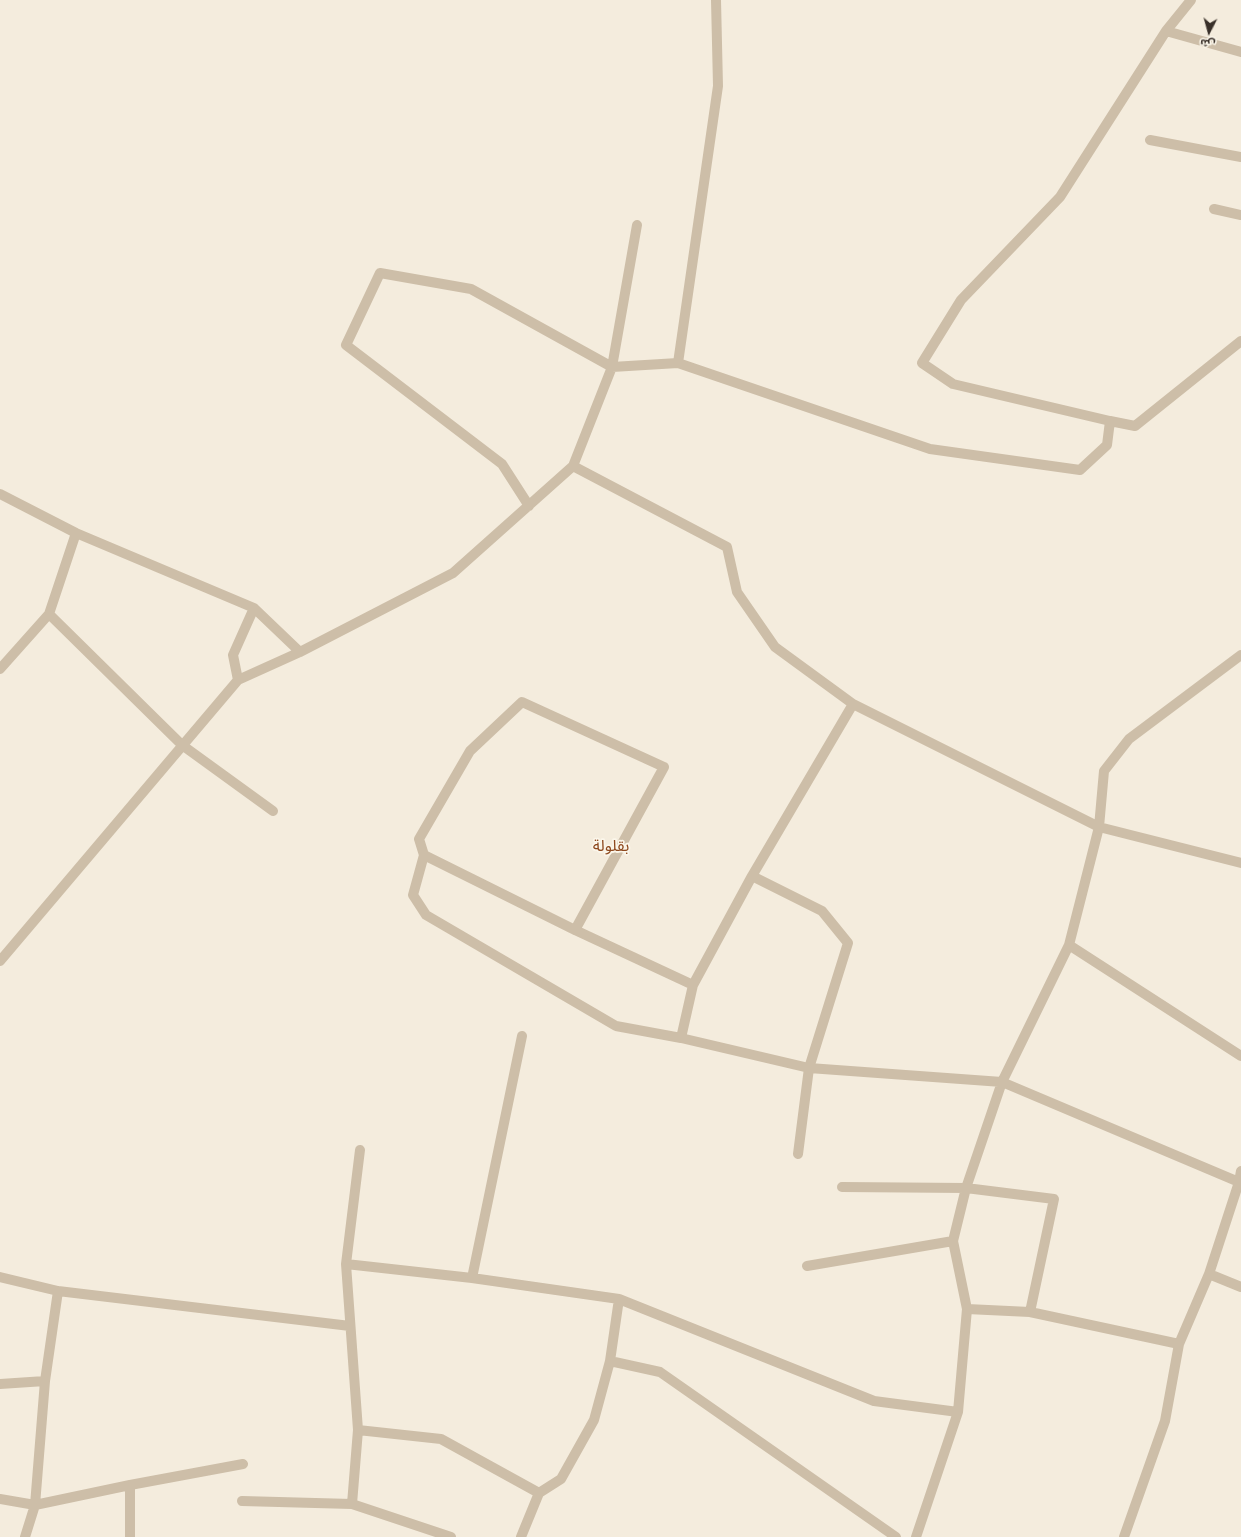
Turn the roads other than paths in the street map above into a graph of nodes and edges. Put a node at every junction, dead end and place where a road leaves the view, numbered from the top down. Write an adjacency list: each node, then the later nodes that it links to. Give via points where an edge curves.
1 (716, 0): 11 (street, via 718,86)
2 (1191, 0): 3 (street)
3 (1166, 31): 4 (street); 13 (street, via 1060,197 961,300 922,363 953,384)
4 (1241, 52)
5 (1150, 140): 6 (street)
6 (1241, 157)
7 (1214, 209): 8 (street)
8 (1241, 215)
9 (637, 225): 12 (street)
10 (1241, 340): 13 (street, via 1135,426)
11 (678, 363): 12 (street); 13 (street, via 930,449 1080,470 1107,445)
12 (612, 367): 14 (street); 16 (street, via 471,289 380,273 346,345 502,464)
13 (1110, 421)
14 (573, 466): 16 (street); 24 (street, via 727,547 737,592 775,647)
15 (0, 494): 17 (street)
16 (529, 506): 20 (street, via 453,573)
17 (76, 533): 18 (street); 19 (street)
18 (254, 608): 20 (street); 23 (street, via 233,655)
19 (49, 614): 22 (street); 25 (street)
20 (300, 652): 23 (street)
21 (1241, 655): 27 (street, via 1129,739 1104,771)
22 (0, 669)
23 (238, 680): 25 (street)
24 (853, 704): 27 (street); 30 (street)
25 (182, 745): 26 (street); 33 (street)
26 (273, 811)
27 (1099, 827): 29 (street); 32 (street)
28 (424, 855): 31 (street); 31 (street, via 419,839 470,751 522,702 664,767); 36 (street, via 413,895 426,914 616,1026)
29 (1241, 863)
30 (752, 876): 34 (street); 38 (street, via 822,911 848,943)
31 (575, 930): 34 (street)
32 (1069, 946): 37 (street); 39 (street)
33 (0, 961)
34 (693, 985): 36 (street)
35 (522, 1036): 51 (street)
36 (681, 1038): 38 (street)
37 (1241, 1056)
38 (809, 1068): 39 (street); 41 (street)
39 (1002, 1082): 43 (street); 45 (street)
40 (360, 1150): 47 (street)
41 (798, 1154)
42 (1241, 1171): 43 (street)
43 (1240, 1183): 49 (street)
44 (842, 1187): 45 (street)
45 (966, 1188): 46 (street); 56 (street, via 1054,1199)
46 (953, 1241): 48 (street); 55 (street)
47 (346, 1264): 51 (street); 57 (street)
48 (807, 1266)
49 (1209, 1274): 52 (street); 58 (street)
50 (0, 1277): 53 (street)
51 (472, 1278): 54 (street)
52 (1241, 1287)
53 (58, 1291): 57 (street); 60 (street)
54 (619, 1299): 59 (street); 62 (street, via 874,1401)
55 (967, 1310): 56 (street); 62 (street)
56 (1030, 1312): 58 (street)
57 (350, 1326): 63 (street)
58 (1179, 1344): 77 (street, via 1166,1422)
59 (610, 1361): 66 (street, via 594,1420 561,1479); 75 (street, via 660,1372)
60 (45, 1381): 61 (street); 70 (street)
61 (0, 1384)
62 (958, 1412): 76 (street)
63 (358, 1430): 66 (street, via 441,1439); 69 (street)
64 (243, 1464): 65 (street)
65 (130, 1485): 70 (street); 72 (street)
66 (539, 1493): 74 (street)
67 (0, 1499): 70 (street)
68 (242, 1501): 69 (street)
69 (352, 1504): 73 (street)
70 (35, 1505): 71 (street)
71 (25, 1537)
72 (130, 1537)
73 (451, 1537)
74 (521, 1537)
75 (896, 1537)
76 (916, 1537)
77 (1124, 1537)

